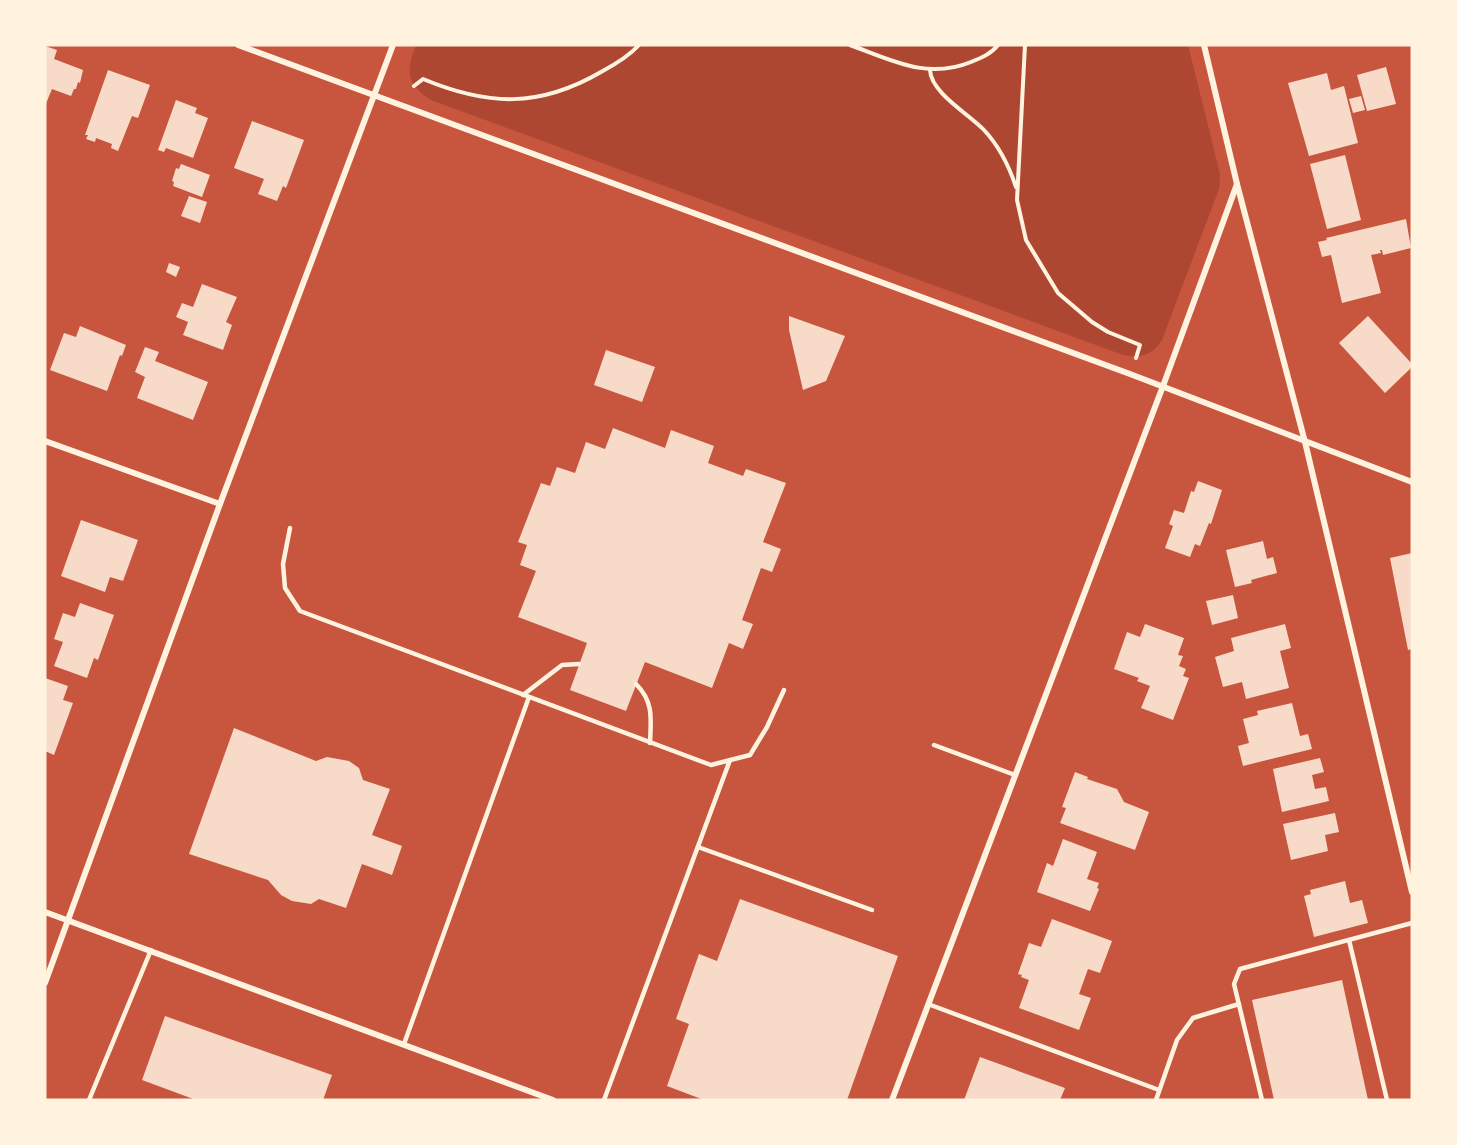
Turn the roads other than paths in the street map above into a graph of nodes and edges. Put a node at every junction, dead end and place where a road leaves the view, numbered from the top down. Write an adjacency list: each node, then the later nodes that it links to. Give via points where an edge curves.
1 (238, 45): 4 (street)
2 (393, 45): 4 (street)
3 (1204, 45): 5 (street)
4 (376, 94): 6 (street); 10 (street)
5 (1237, 184): 6 (street); 8 (street)
6 (1163, 386): 8 (street); 20 (street)
7 (45, 441): 10 (street)
8 (1305, 442): 9 (street); 22 (street)
9 (1412, 483)
10 (220, 504): 25 (street)
11 (290, 528): 15 (lane, via 283,564 285,588 300,611)
12 (579, 664): 15 (lane, via 562,665)
13 (636, 684): 17 (lane, via 649,704)
14 (784, 690): 19 (lane, via 750,755)
15 (522, 695): 16 (lane)
16 (529, 698): 17 (lane); 32 (lane)
17 (650, 743): 19 (lane, via 711,765)
18 (934, 745): 20 (lane)
19 (730, 760): 21 (lane)
20 (1015, 775): 30 (street)
21 (698, 847): 23 (lane); 36 (lane)
22 (1412, 892)
23 (872, 910)
24 (45, 912): 25 (street)
25 (68, 920): 28 (street); 29 (street)
26 (1412, 923): 27 (lane)
27 (1349, 940): 31 (lane, via 1240,969 1234,984); 40 (lane)
28 (151, 950): 32 (street); 34 (lane)
29 (45, 983)
30 (928, 1004): 33 (lane); 37 (street)
31 (1239, 1004): 33 (lane, via 1193,1018 1176,1040); 39 (lane)
32 (404, 1044): 35 (street)
33 (1159, 1090): 38 (lane)
34 (89, 1100)
35 (553, 1100)
36 (604, 1100)
37 (892, 1100)
38 (1156, 1100)
39 (1263, 1100)
40 (1387, 1100)

